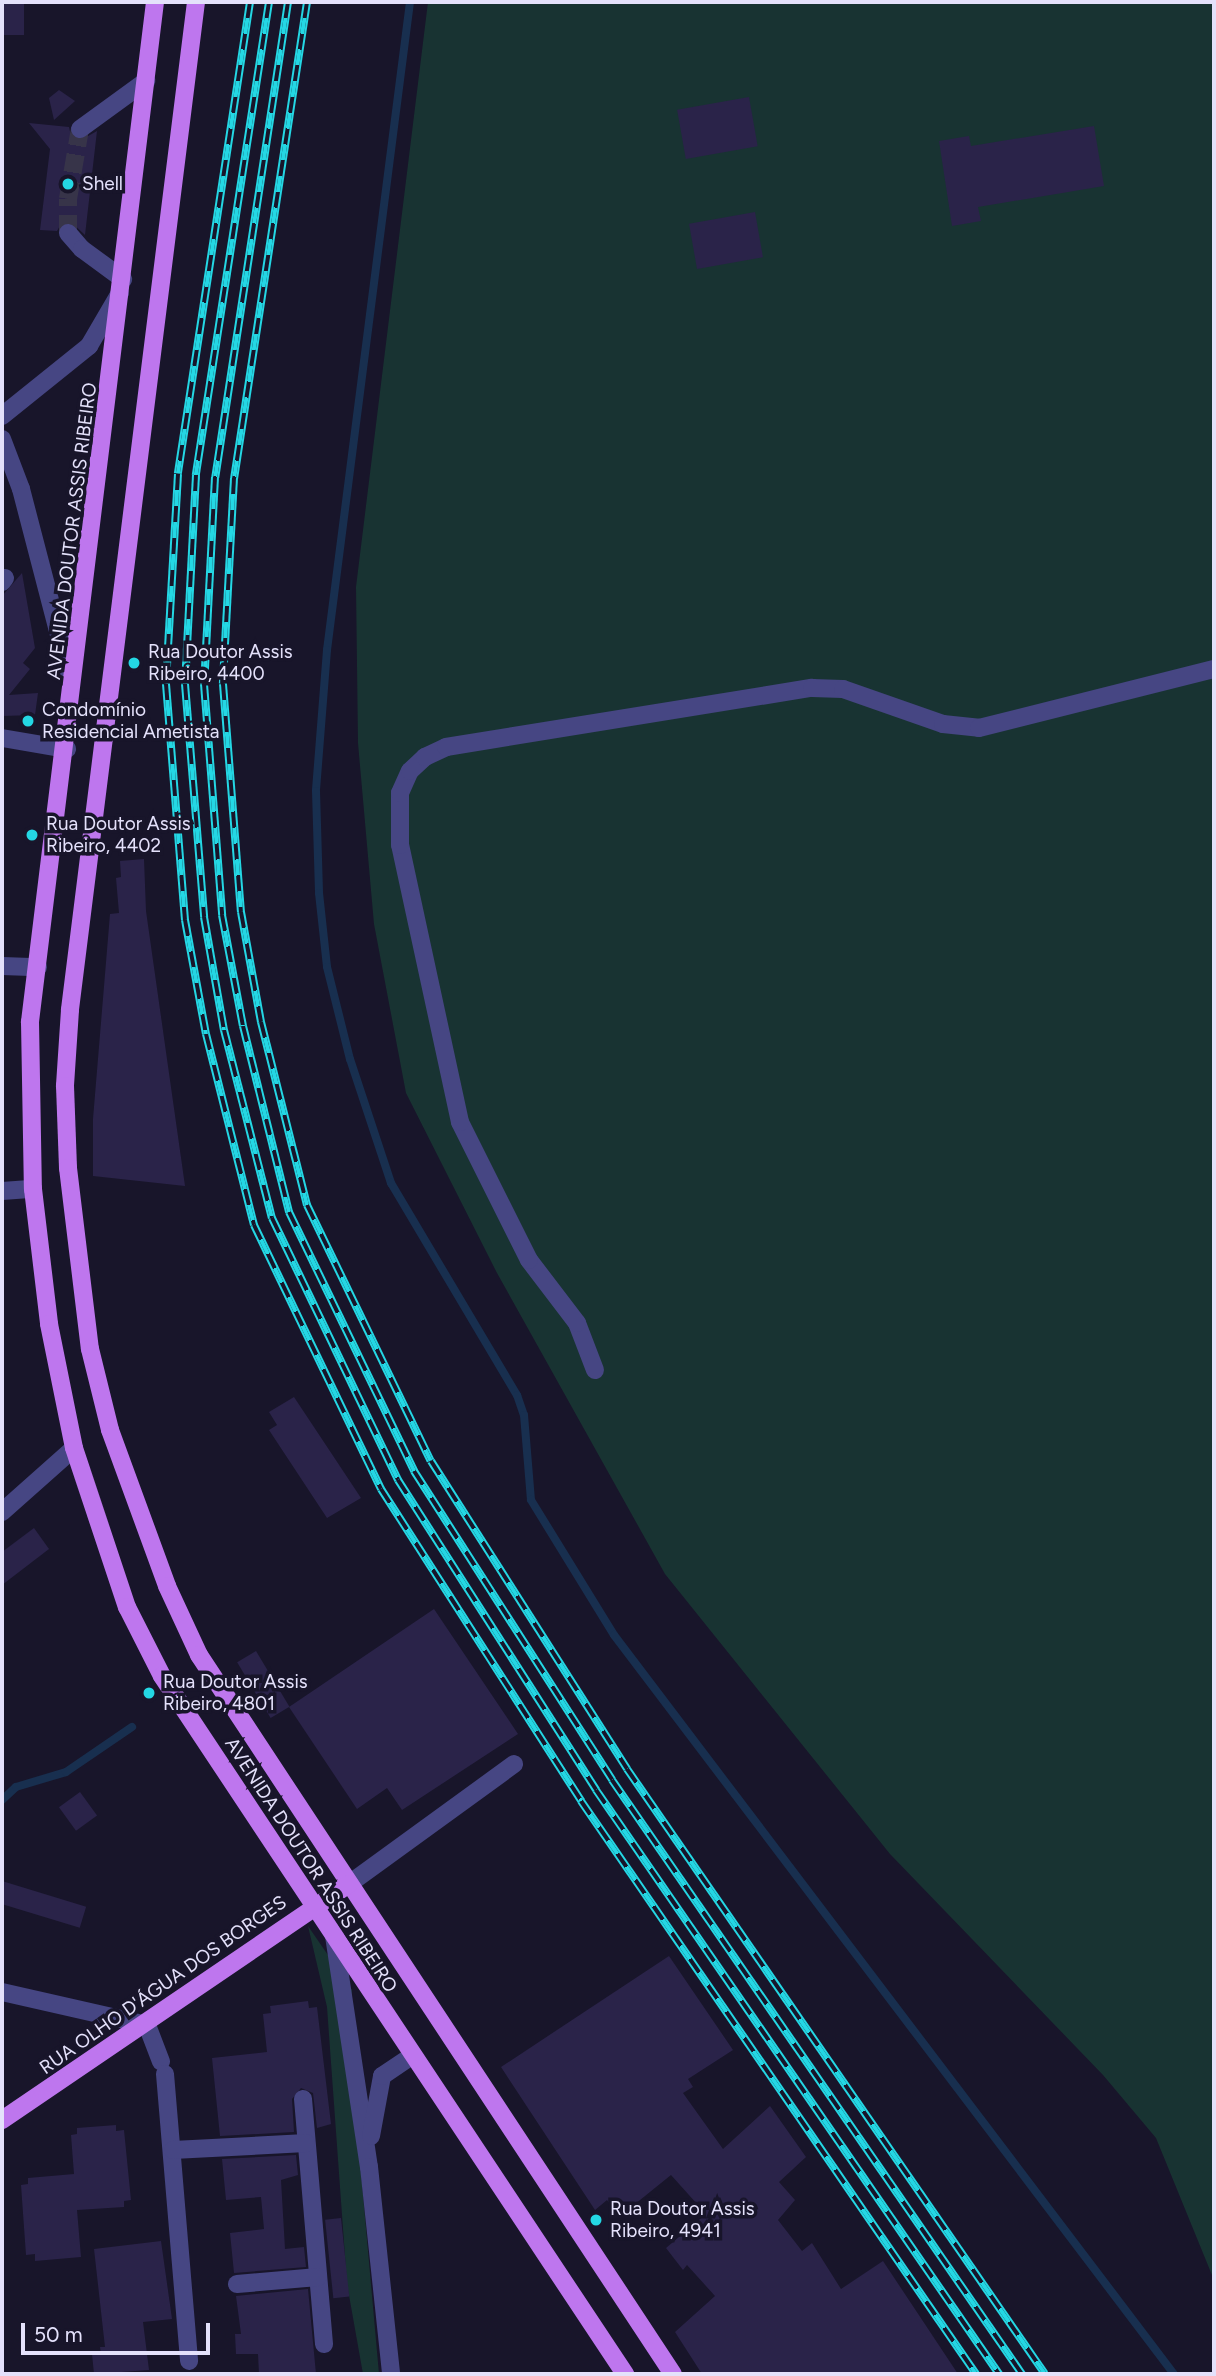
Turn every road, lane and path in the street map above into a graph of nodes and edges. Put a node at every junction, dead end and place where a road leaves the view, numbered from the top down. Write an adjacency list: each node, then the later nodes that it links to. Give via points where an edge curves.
1 (155, 2): 3 (main road, AVENIDA DOUTOR ASSIS RIBEIRO)
2 (196, 2): 21 (main road, AVENIDA DOUTOR ASSIS RIBEIRO, via 94,803 65,1086 75,1254 90,1349 124,1469 167,1586 199,1655)
3 (146, 80): 4 (street); 6 (main road, AVENIDA DOUTOR ASSIS RIBEIRO)
4 (80, 128)
5 (68, 233): 6 (street)
6 (123, 285): 7 (street, via 89,346); 10 (main road, AVENIDA DOUTOR ASSIS RIBEIRO)
7 (2, 416)
8 (2, 439): 10 (street, via 21,489)
9 (1214, 669): 17 (street, via 979,728 943,724 842,689 812,688 446,747 410,771 400,793 400,845 460,1122 529,1260 566,1302)
10 (73, 692): 12 (main road, AVENIDA DOUTOR ASSIS RIBEIRO)
11 (4, 742): 12 (street)
12 (67, 749): 14 (main road, AVENIDA DOUTOR ASSIS RIBEIRO)
13 (2, 966): 14 (street)
14 (38, 967): 15 (main road, AVENIDA DOUTOR ASSIS RIBEIRO, via 30,1023)
15 (33, 1189): 16 (street); 18 (main road, AVENIDA DOUTOR ASSIS RIBEIRO, via 49,1324)
16 (2, 1191)
17 (594, 1370)
18 (74, 1448): 19 (street); 22 (main road, AVENIDA DOUTOR ASSIS RIBEIRO, via 127,1607 162,1676)
19 (2, 1512)
20 (514, 1764): 21 (street)
21 (349, 1884): 22 (main road, RUA OLHO D'ÁGUA DOS BORGES); 38 (main road, AVENIDA DOUTOR ASSIS RIBEIRO)
22 (314, 1907): 23 (main road, AVENIDA DOUTOR ASSIS RIBEIRO); 25 (main road, RUA OLHO D'ÁGUA DOS BORGES)
23 (334, 1936): 26 (main road, AVENIDA DOUTOR ASSIS RIBEIRO); 31 (street)
24 (2, 1992): 25 (street)
25 (147, 2025): 28 (main road, RUA OLHO D'ÁGUA DOS BORGES); 30 (street, via 163,2068)
26 (412, 2056): 31 (street, via 382,2076 373,2109); 37 (main road, AVENIDA DOUTOR ASSIS RIBEIRO)
27 (303, 2099): 29 (street)
28 (2, 2120)
29 (306, 2143): 30 (street); 32 (street)
30 (173, 2150): 35 (street)
31 (369, 2167): 36 (street)
32 (318, 2277): 33 (street); 34 (street)
33 (237, 2284)
34 (324, 2344)
35 (189, 2361)
36 (391, 2374)
37 (625, 2374)
38 (673, 2374)

